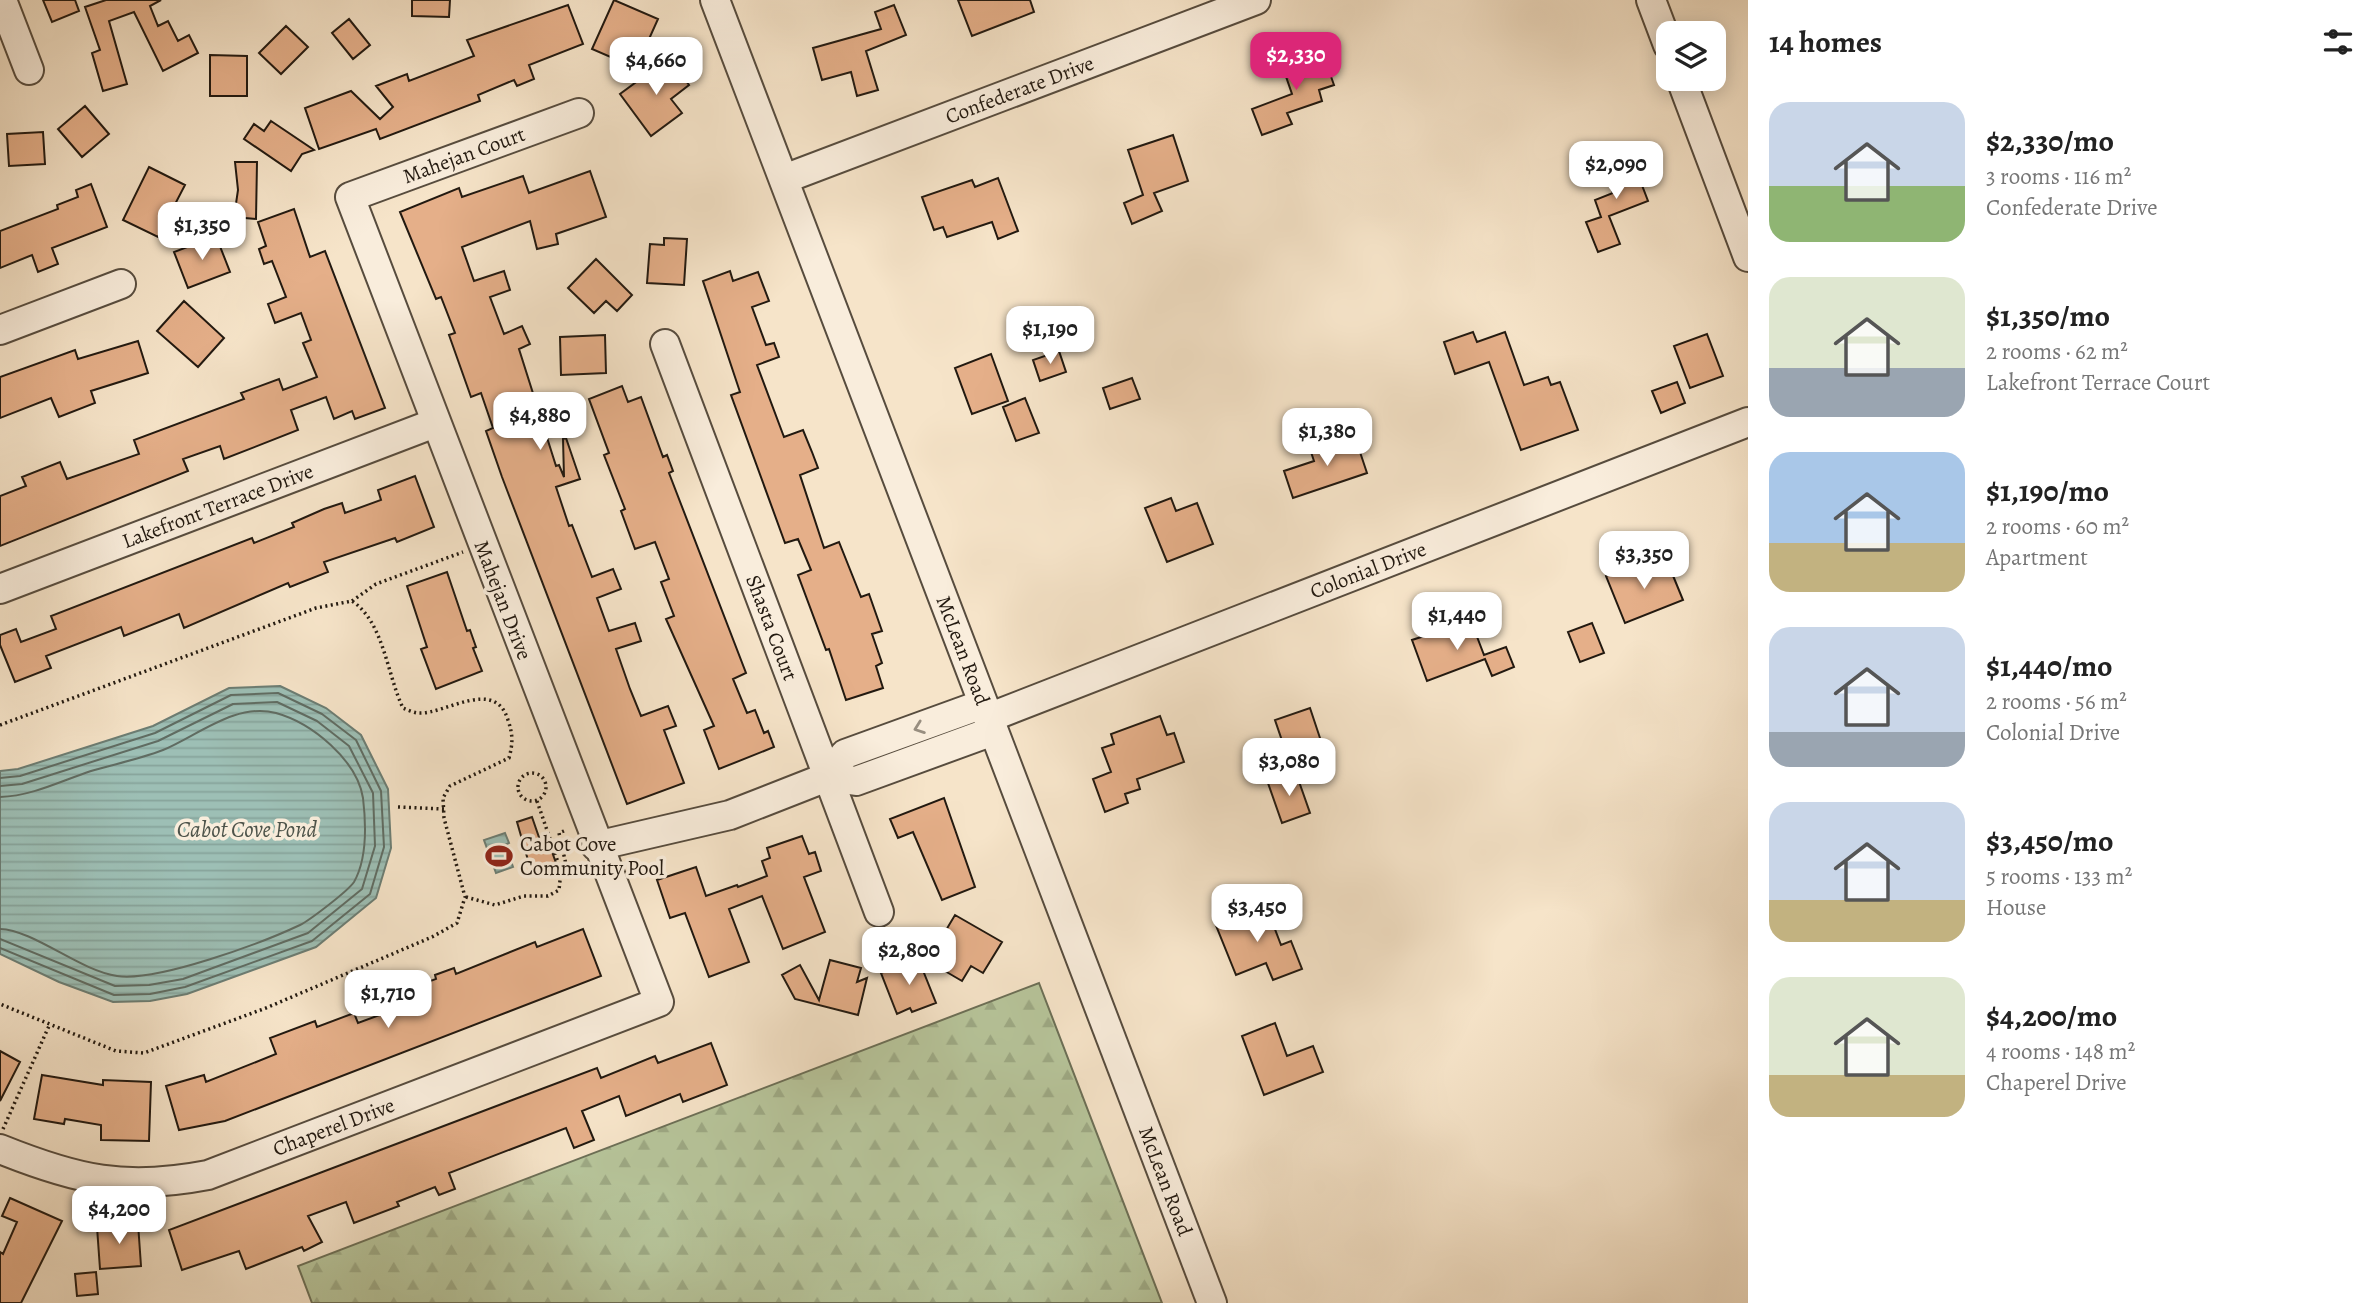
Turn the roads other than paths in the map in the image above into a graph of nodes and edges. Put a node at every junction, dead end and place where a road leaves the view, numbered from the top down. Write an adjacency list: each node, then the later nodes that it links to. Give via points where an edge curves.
1 (2, 0): 6 (street)
2 (715, 0): 9 (street, McLean Road)
3 (1256, 0): 9 (street, Confederate Drive)
4 (1651, 0): 5 (street)
5 (1659, 21)
6 (29, 70)
7 (1686, 91): 11 (street)
8 (579, 113): 10 (street, Mahejan Court)
9 (784, 179): 18 (street, McLean Road)
10 (350, 197): 16 (street, Mahejan Drive)
11 (1748, 257)
12 (121, 284): 13 (street)
13 (0, 330)
14 (665, 344): 19 (street, Shasta Court)
15 (1748, 422): 18 (street, Colonial Drive)
16 (435, 423): 17 (street, Lakefront Terrace Drive); 20 (street, Mahejan Drive)
17 (0, 589)
18 (988, 718): 19 (street, Colonial Drive, via 845,754); 24 (street, McLean Road)
19 (827, 777): 20 (street, via 730,815); 21 (street, Shasta Court)
20 (590, 855): 22 (street, Mahejan Drive)
21 (879, 912)
22 (659, 1002): 23 (street, Chaperel Drive, via 208,1175 147,1184 78,1177)
23 (1, 1139)
24 (1212, 1303)

